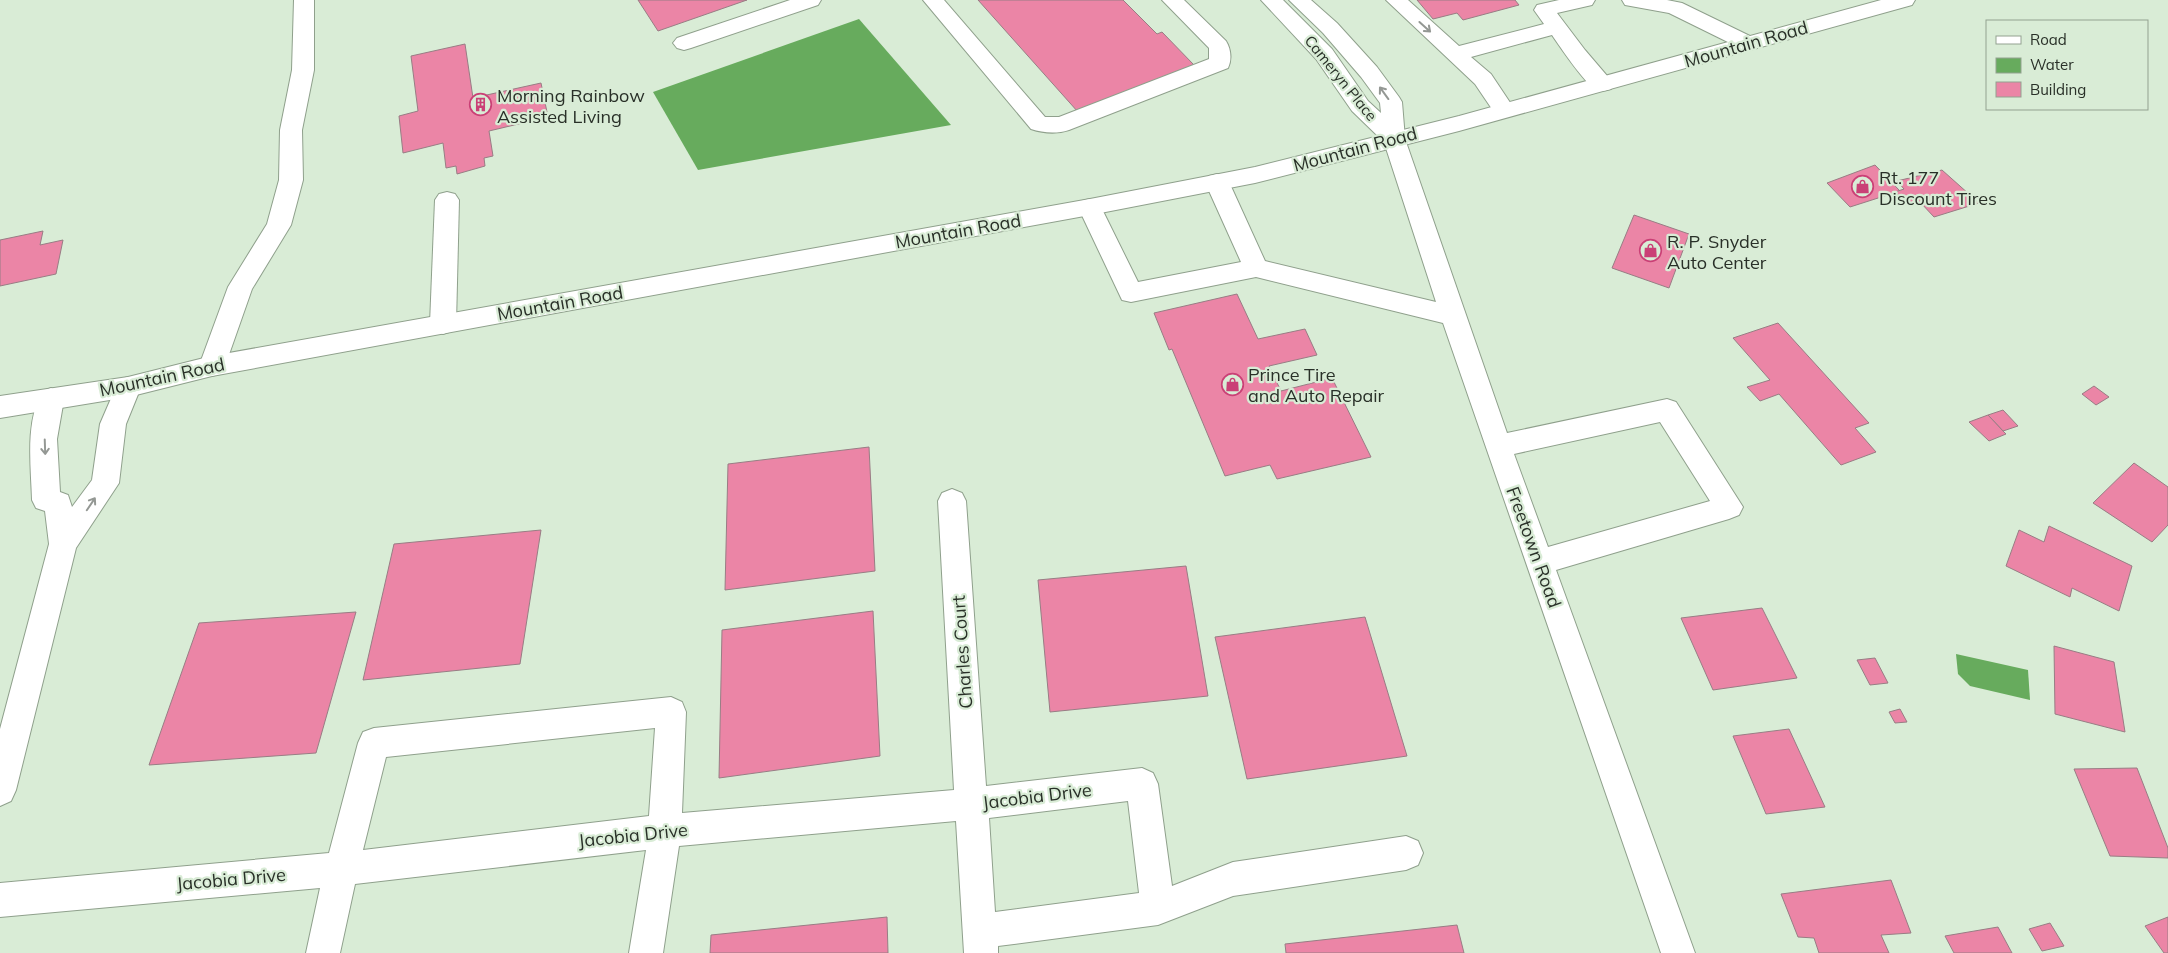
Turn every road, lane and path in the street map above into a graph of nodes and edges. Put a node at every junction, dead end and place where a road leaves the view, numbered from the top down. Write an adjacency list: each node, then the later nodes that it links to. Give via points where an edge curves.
1 (304, 0): 25 (street, via 303,70 290,130 291,180 279,225 240,287)
2 (811, 0): 13 (street)
3 (932, 0): 4 (street, via 1039,124 1061,125 1220,63 1219,46)
4 (1172, 0)
5 (1271, 0): 18 (street, Cameryn Place, via 1324,54 1360,106)
6 (1300, 0): 18 (street, Cameryn Place, one-way to 6, via 1391,102 1330,28)
7 (1396, 0): 15 (street, one-way to 15)
8 (1585, 0): 11 (street)
9 (1632, 0): 14 (street, via 1675,8)
10 (1905, 0): 14 (street, Mountain Road)
11 (1539, 5): 12 (street)
12 (1558, 28): 15 (street); 16 (street)
13 (684, 43)
14 (1747, 43): 16 (street, Mountain Road)
15 (1455, 54): 17 (street, via 1483,79)
16 (1604, 84): 17 (street, Mountain Road)
17 (1504, 110): 18 (street, Mountain Road)
18 (1394, 139): 19 (street, Mountain Road); 23 (street, Freetown Road)
19 (1217, 182): 21 (street, Mountain Road); 22 (street)
20 (447, 200): 24 (street)
21 (1090, 207): 22 (street, via 1131,293); 24 (street, Mountain Road)
22 (1256, 268): 23 (street)
23 (1452, 316): 29 (street, Freetown Road)
24 (443, 324): 25 (street, Mountain Road)
25 (212, 366): 26 (street, Mountain Road)
26 (128, 387): 27 (street, Mountain Road); 31 (street, one-way to 26, via 105,483 113,424)
27 (51, 399): 28 (street, Mountain Road); 31 (street, one-way to 31, via 44,439 46,500 58,503)
28 (0, 407)
29 (1498, 446): 32 (street, Freetown Road); 32 (street, via 1667,410 1729,507)
30 (952, 501): 34 (street, Charles Court)
31 (63, 544): 33 (street)
32 (1539, 562): 43 (street, Freetown Road)
33 (0, 790)
34 (972, 804): 35 (street, Jacobia Drive); 39 (street, Jacobia Drive, via 1142,784); 40 (street, Charles Court)
35 (665, 831): 37 (street, Jacobia Drive); 37 (street, via 671,712 374,743); 42 (street)
36 (1406, 853): 39 (street, via 1233,879)
37 (340, 869): 38 (street, Jacobia Drive); 41 (street)
38 (0, 900)
39 (1158, 908): 40 (street)
40 (980, 942)
41 (323, 953)
42 (646, 953)
43 (1678, 953)

